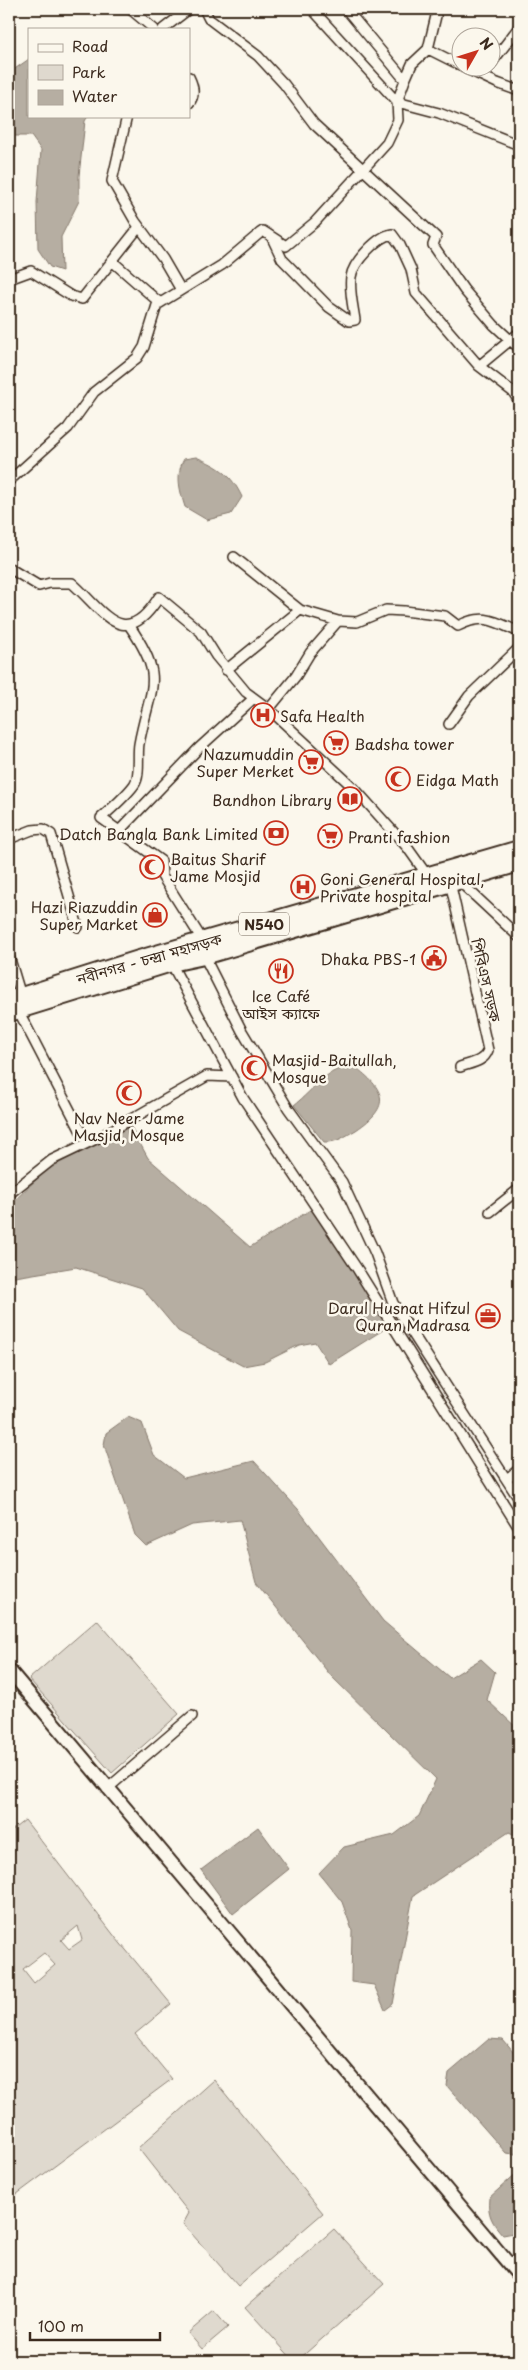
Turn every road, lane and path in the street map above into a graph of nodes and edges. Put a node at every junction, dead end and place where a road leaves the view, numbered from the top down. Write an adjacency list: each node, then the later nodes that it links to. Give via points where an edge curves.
1 (130, 9): 8 (street)
2 (189, 9): 9 (street)
3 (204, 9): 21 (street, via 209,19 258,56 314,124)
4 (312, 9): 18 (street)
5 (346, 9): 15 (street)
6 (434, 9): 10 (street, via 436,16)
7 (519, 27): 11 (street)
8 (153, 28)
9 (164, 28)
10 (428, 49): 12 (street); 15 (street, via 412,64)
11 (500, 53)
12 (450, 60)
13 (488, 78): 16 (street)
14 (190, 80): 17 (street, via 193,90)
15 (405, 80): 18 (street)
16 (519, 91)
17 (190, 102)
18 (397, 102): 20 (street, via 439,113); 21 (street, via 398,120 387,143)
19 (127, 118): 22 (street, via 112,181)
20 (519, 145)
21 (362, 169): 23 (street, via 315,222 286,246); 29 (street, via 436,237 433,245 464,290 494,325)
22 (139, 227): 24 (street); 26 (street)
23 (272, 238): 26 (street, via 263,231 222,265); 31 (street, via 282,259 329,307 349,321 355,320 351,276 362,256 383,235 392,234 411,269 416,293)
24 (112, 261): 25 (street, via 82,300 31,271); 27 (street)
25 (9, 279)
26 (181, 290): 27 (street)
27 (160, 303): 33 (street, via 137,358 94,392 68,428)
28 (519, 333): 29 (street)
29 (512, 340): 30 (street); 31 (street)
30 (519, 348)
31 (479, 366): 32 (street, via 513,392)
32 (519, 401)
33 (9, 480)
34 (234, 557): 36 (street)
35 (9, 568): 38 (street, via 39,586 72,583 110,620)
36 (300, 610): 37 (street); 41 (street)
37 (338, 621): 39 (street, via 357,622 386,610 404,611 445,616 458,626 472,619 486,618); 43 (street)
38 (129, 625): 41 (street, via 136,623 159,598 201,632); 45 (street, via 152,664 154,679 139,744 135,784 101,818)
39 (519, 632)
40 (519, 648): 44 (street, via 468,696)
41 (226, 670): 42 (street)
42 (254, 698): 43 (street); 45 (street, via 199,748)
43 (269, 709): 49 (street, via 355,789 407,847)
44 (449, 724)
45 (120, 830): 53 (street, via 161,861 162,876)
46 (9, 839): 51 (street, via 32,830 44,829 51,834)
47 (519, 849): 49 (highway, নবীনগর - চন্দ্রা মহাসড়ক / N540)
48 (519, 863): 50 (highway, নবীনগর - চন্দ্রা মহাসড়ক / N540)
49 (426, 876): 53 (highway, নবীনগর - চন্দ্রা মহাসড়ক / N540)
50 (454, 881): 52 (street); 53 (highway, নবীনগর - চন্দ্রা মহাসড়ক / N540); 57 (street, পিবিএস সড়ক, via 488,1050 480,1060)
51 (78, 926)
52 (519, 937)
53 (203, 949): 55 (highway, নবীনগর - চন্দ্রা মহাসড়ক / N540); 56 (highway, নবীনগর - চন্দ্রা মহাসড়ক / N540); 64 (street, via 242,1032 288,1108 342,1182 375,1253 393,1303)
54 (9, 956): 56 (street)
55 (171, 963): 56 (highway, নবীনগর - চন্দ্রা মহাসড়ক / N540); 58 (street)
56 (14, 1005): 59 (street)
57 (460, 1067)
58 (232, 1077): 59 (street, via 207,1076); 66 (street, via 358,1270)
59 (87, 1143): 61 (street, via 52,1160)
60 (519, 1189): 62 (street)
61 (9, 1194)
62 (490, 1212)
63 (519, 1469): 64 (street)
64 (506, 1479): 65 (street)
65 (519, 1499)
66 (519, 1528)
67 (9, 1670): 69 (street)
68 (192, 1716): 69 (street)
69 (107, 1788): 70 (street)
70 (519, 2276)

